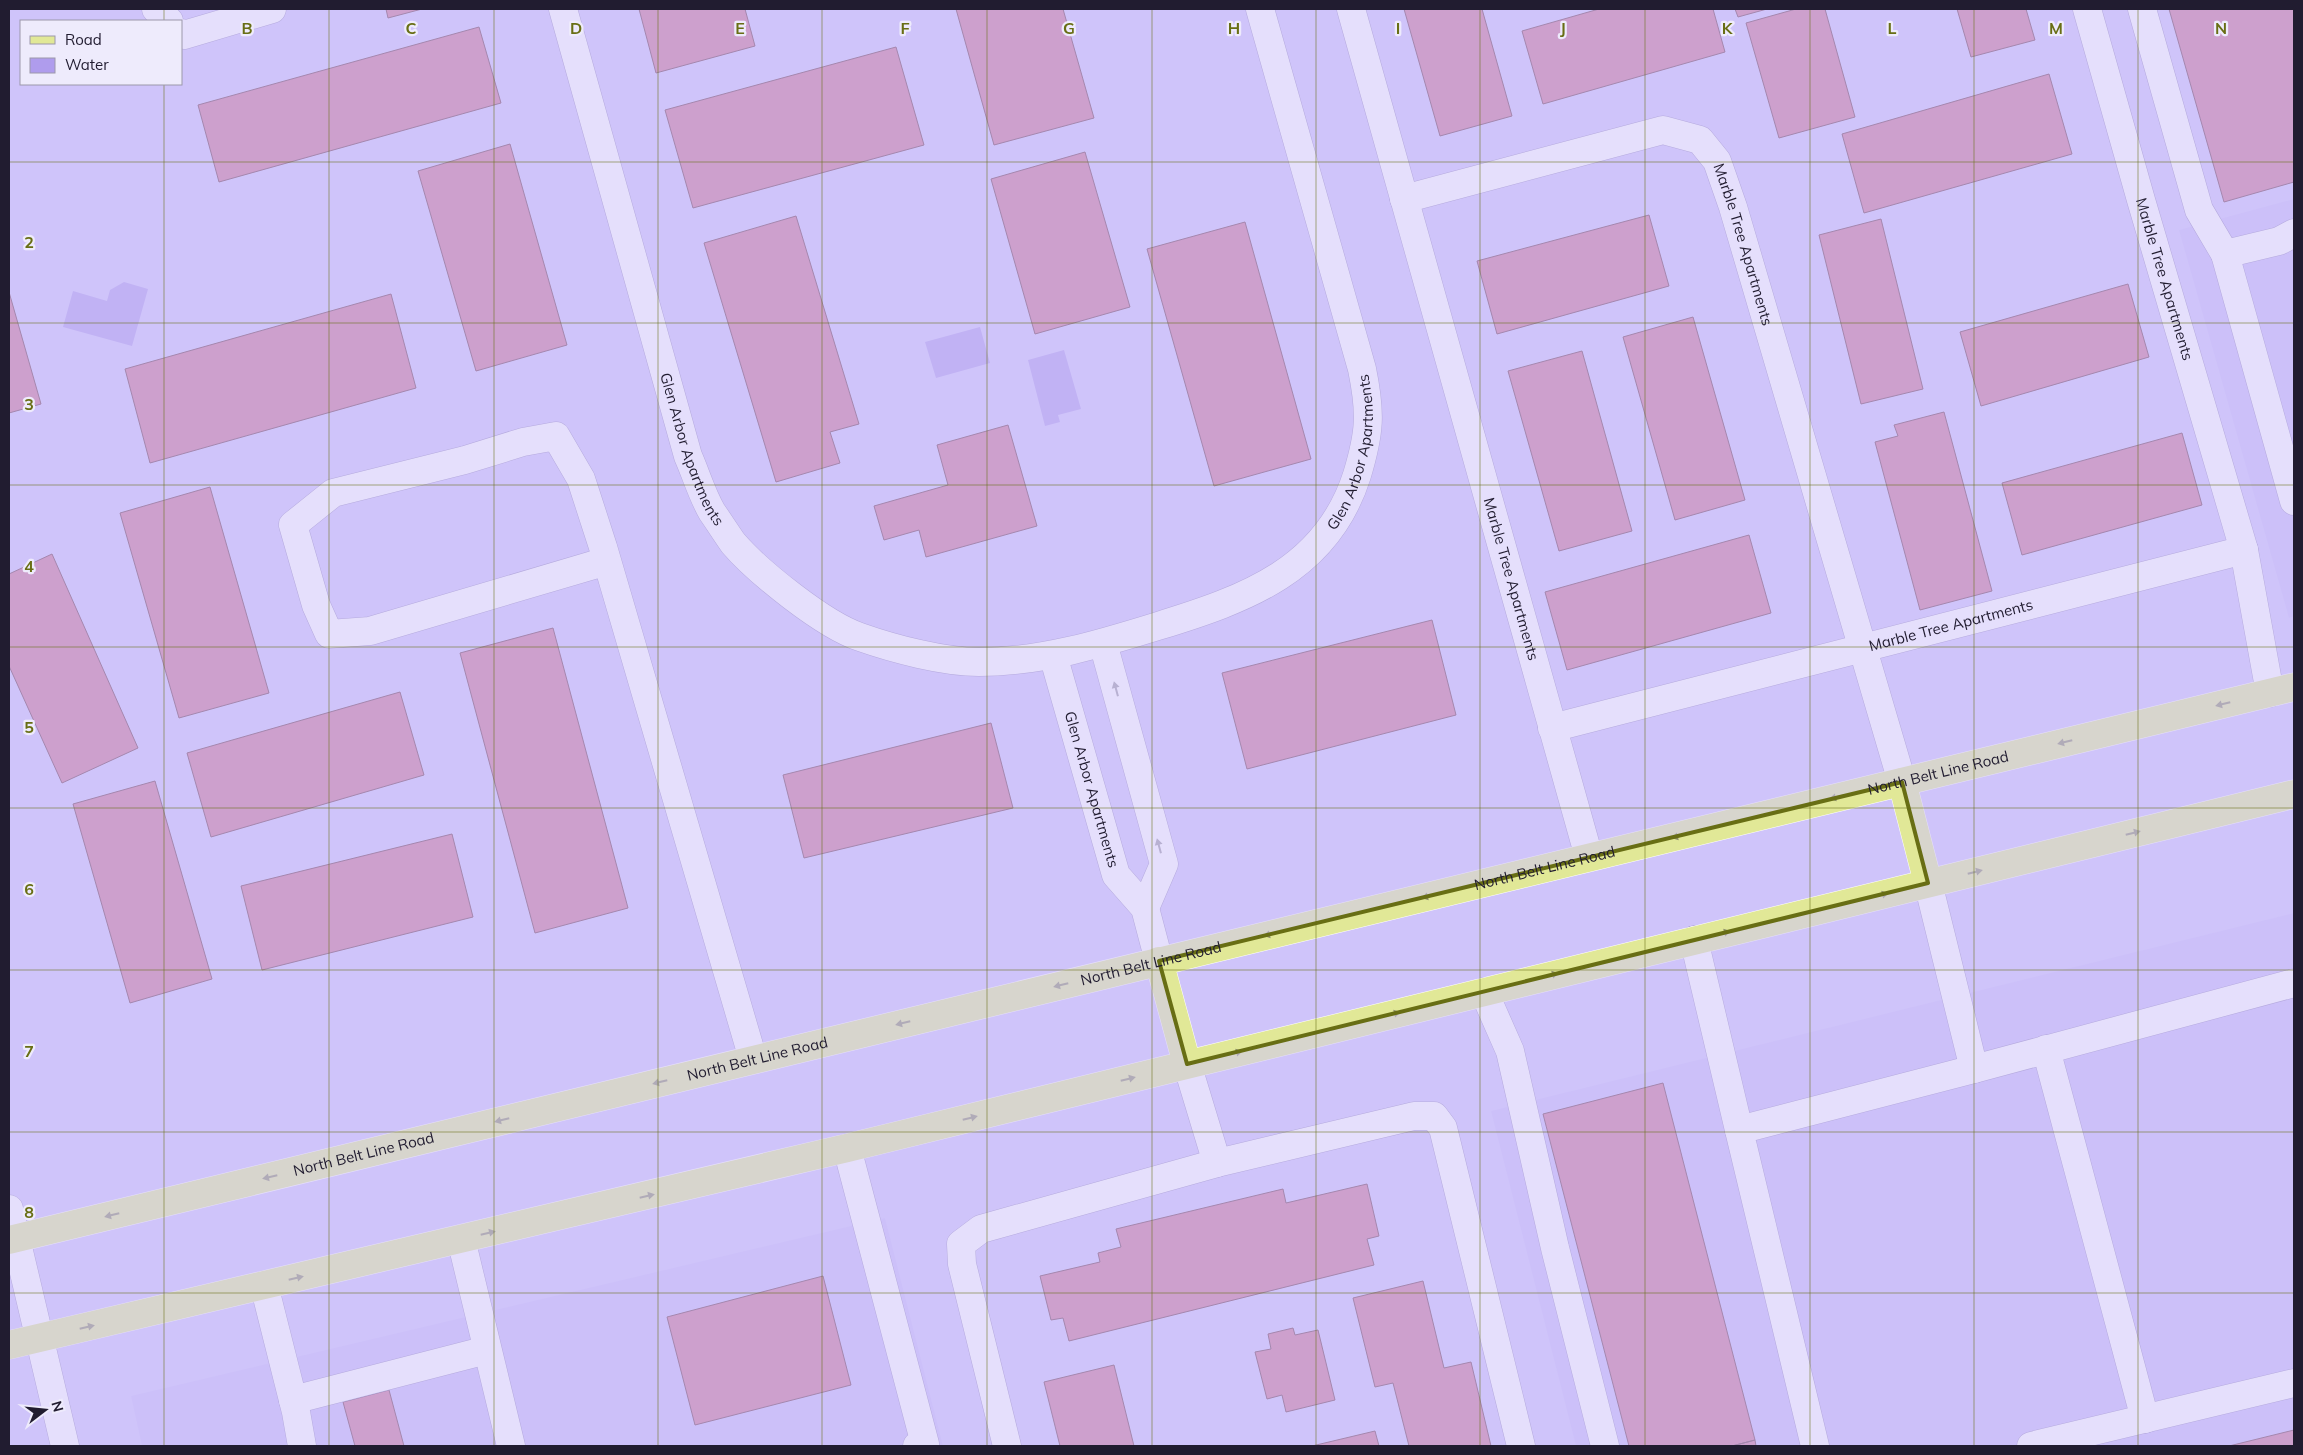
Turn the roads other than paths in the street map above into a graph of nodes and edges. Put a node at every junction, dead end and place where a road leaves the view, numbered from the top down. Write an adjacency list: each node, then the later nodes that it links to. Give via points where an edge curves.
1 (156, 9): 8 (street)
2 (272, 9): 9 (street)
3 (563, 9): 18 (street, Glen Arbor Apartments, via 688,456 711,509 734,543 796,598 826,620 859,637 940,658 978,662)
4 (1260, 9): 16 (street, Glen Arbor Apartments, via 1362,369 1369,405 1368,438 1350,495 1339,517 1322,542 1296,564 1244,596 1213,609)
5 (1351, 9): 10 (street, Marble Tree Apartments)
6 (2087, 9): 14 (street, Marble Tree Apartments)
7 (2142, 9): 12 (street, via 2199,210)
8 (168, 20)
9 (182, 34)
10 (1404, 199): 17 (street, Marble Tree Apartments, via 1663,130 1700,140 1717,160 1733,207); 20 (street, Marble Tree Apartments)
11 (2294, 233): 12 (street, via 2279,241)
12 (2225, 254): 13 (street)
13 (2294, 501)
14 (2244, 550): 17 (street, Marble Tree Apartments); 19 (street, Marble Tree Apartments)
15 (608, 561): 15 (street, via 581,479 556,436 333,493 293,525 316,605 329,634 370,631); 31 (street)
16 (1103, 643): 18 (street, Glen Arbor Apartments); 25 (street, one-way to 16, via 1164,864)
17 (1862, 648): 20 (street, Marble Tree Apartments); 21 (street, Marble Tree Apartments)
18 (1053, 655): 25 (street, Glen Arbor Apartments, via 1116,875)
19 (2282, 690): 21 (main road, North Belt Line Road, one-way to 21)
20 (1552, 728): 23 (street, Marble Tree Apartments)
21 (1902, 782): 23 (main road, North Belt Line Road, one-way to 23); 24 (main road)
22 (2294, 794): 24 (main road, one-way to 22)
23 (1589, 857): 27 (main road, North Belt Line Road, one-way to 27)
24 (1928, 883): 26 (main road, one-way to 24); 33 (street)
25 (1145, 908): 27 (street)
26 (1694, 940): 29 (main road, one-way to 26); 34 (street)
27 (1159, 961): 31 (main road, North Belt Line Road, one-way to 31); 32 (main road)
28 (2294, 983): 30 (street)
29 (1484, 992): 32 (main road, one-way to 29); 53 (street, via 1510,1051)
30 (2046, 1049): 33 (street); 46 (street)
31 (753, 1059): 38 (main road, North Belt Line Road, one-way to 38)
32 (1187, 1064): 35 (main road, one-way to 32); 36 (street)
33 (1974, 1069): 34 (street)
34 (1739, 1130): 54 (street)
35 (847, 1148): 39 (main road, one-way to 35); 50 (street)
36 (1217, 1163): 51 (street, via 981,1229 961,1244 962,1264); 52 (street, via 1414,1116 1434,1116 1442,1128)
37 (9, 1209): 38 (street)
38 (12, 1239): 41 (street)
39 (461, 1239): 40 (main road, one-way to 39); 43 (street)
40 (264, 1285): 41 (main road, one-way to 40); 45 (street)
41 (39, 1338): 42 (main road); 47 (street)
42 (9, 1345)
43 (487, 1350): 45 (street); 49 (street)
44 (2294, 1383): 46 (street)
45 (293, 1400): 48 (street)
46 (2144, 1419): 55 (street)
47 (65, 1446)
48 (302, 1446)
49 (511, 1446)
50 (923, 1446)
51 (1007, 1446)
52 (1522, 1446)
53 (1605, 1446)
54 (1815, 1446)
55 (2031, 1446)

